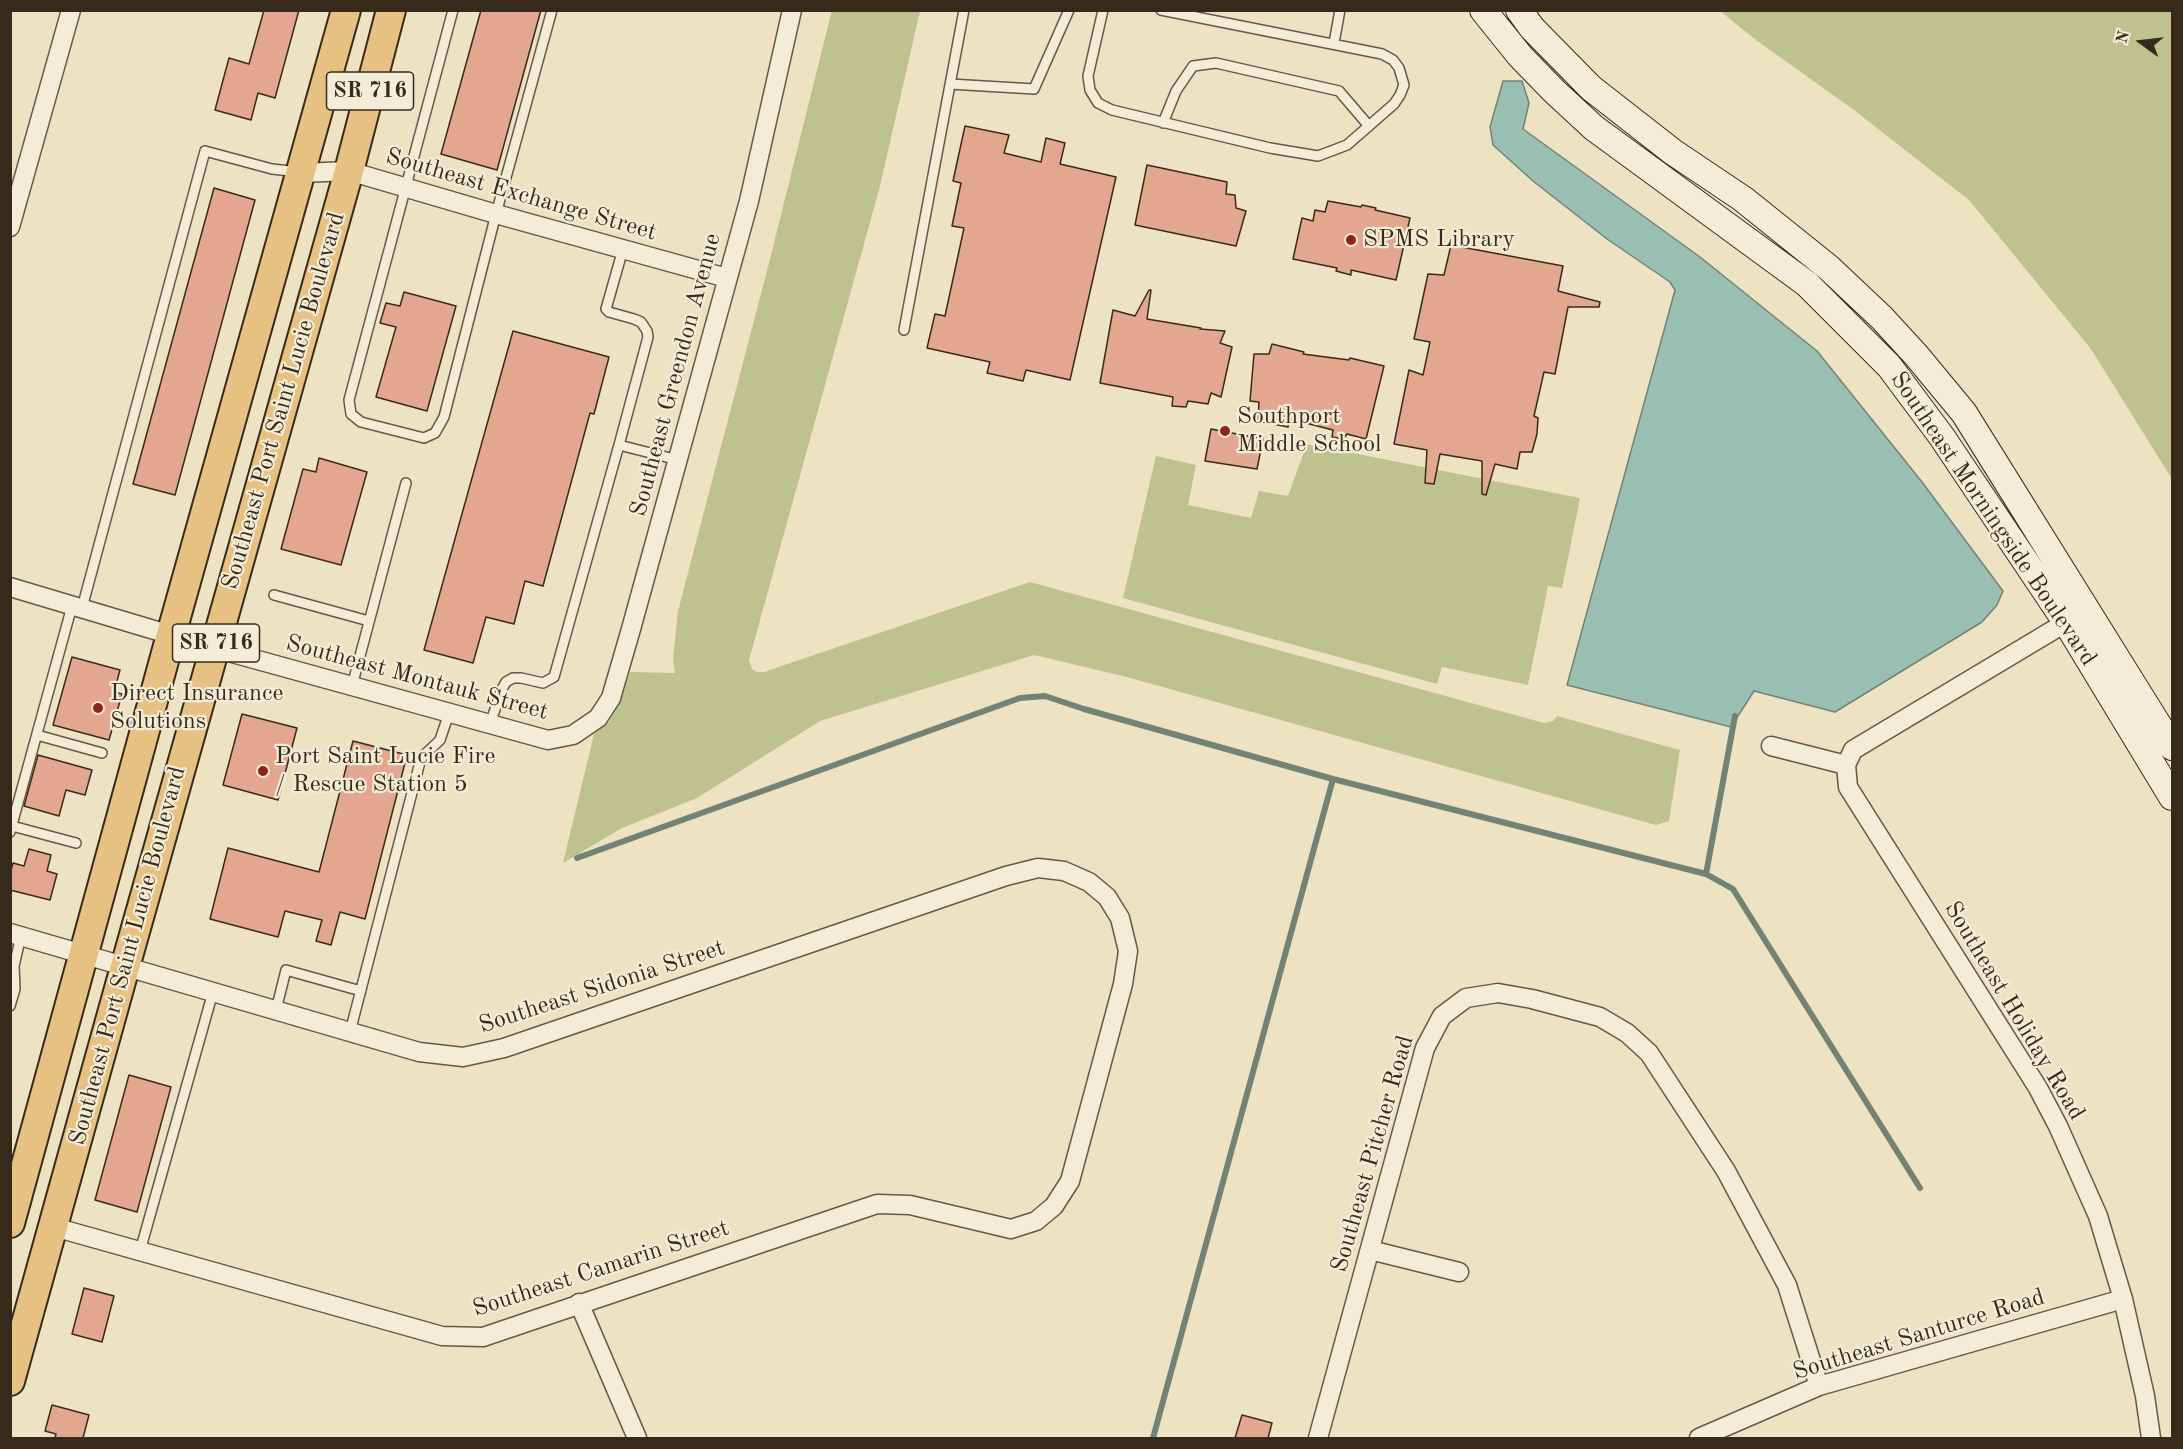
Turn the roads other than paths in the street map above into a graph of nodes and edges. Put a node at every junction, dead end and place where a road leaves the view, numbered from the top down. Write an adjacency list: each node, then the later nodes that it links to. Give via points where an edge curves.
1 (72, 10): 24 (street)
2 (346, 10): 21 (main road, Southeast Port Saint Lucie Boulevard / SR 716)
3 (391, 10): 20 (main road, Southeast Port Saint Lucie Boulevard / SR 716)
4 (453, 10): 22 (lane)
5 (552, 10): 23 (lane)
6 (792, 10): 26 (street, Southeast Greendon Avenue, via 749,201)
7 (964, 10): 15 (lane)
8 (1069, 10): 15 (lane, via 1034,89)
9 (1103, 10): 17 (lane, via 1088,76 1090,90 1098,103 1112,110)
10 (1161, 10): 14 (lane)
11 (1340, 10): 14 (lane)
12 (1483, 10): 19 (street, Southeast Morningside Boulevard, via 1554,91)
13 (1520, 10): 16 (street, Southeast Morningside Boulevard, via 1532,28 1591,88)
14 (1334, 43): 18 (lane, via 1382,54 1393,60 1402,76 1400,95)
15 (950, 84): 28 (lane)
16 (1634, 121): 19 (street); 27 (street, Southeast Morningside Boulevard, via 1743,199 1829,268)
17 (1163, 123): 18 (lane, via 1318,156 1347,145); 18 (lane, via 1176,91 1193,66 1216,63 1339,91)
18 (1369, 126)
19 (1617, 147): 29 (street, Southeast Morningside Boulevard, via 1807,284)
20 (349, 171): 21 (street, Southeast Exchange Street); 22 (street, Southeast Exchange Street); 39 (main road, Southeast Port Saint Lucie Boulevard / SR 716)
21 (301, 173): 35 (lane, via 205,151); 38 (main road, Southeast Port Saint Lucie Boulevard / SR 716)
22 (405, 187): 23 (street, Southeast Exchange Street); 23 (lane, via 349,400 351,414 361,423 424,438 435,433 444,417)
23 (496, 214): 25 (street, Southeast Exchange Street)
24 (10, 227)
25 (623, 249): 26 (street, Southeast Exchange Street); 30 (lane, via 606,309 641,322 648,337)
26 (727, 278): 31 (street, Southeast Greendon Avenue)
27 (1882, 318): 29 (street); 36 (street, Southeast Morningside Boulevard, via 1964,413)
28 (904, 330)
29 (1862, 337): 36 (street, Southeast Morningside Boulevard, via 1889,366)
30 (619, 445): 31 (lane); 42 (lane, via 554,677 543,683 521,678 506,682)
31 (678, 460): 44 (street, Southeast Greendon Avenue, via 611,698 598,718)
32 (406, 483): 37 (lane)
33 (10, 587): 35 (street)
34 (274, 595): 37 (lane)
35 (77, 607): 38 (street); 43 (lane)
36 (2076, 616): 46 (street, Southeast Morningside Boulevard); 48 (street, via 1853,750); 49 (street, Southeast Morningside Boulevard)
37 (369, 621): 40 (lane)
38 (171, 635): 53 (main road, Southeast Port Saint Lucie Boulevard / SR 716)
39 (214, 648): 40 (street, Southeast Montauk Street); 54 (main road, Southeast Port Saint Lucie Boulevard / SR 716)
40 (352, 686): 41 (street, Southeast Montauk Street)
41 (449, 713): 42 (street, Southeast Montauk Street); 55 (lane, via 440,740 421,758)
42 (490, 724): 44 (street, Southeast Montauk Street, via 548,740)
43 (37, 735): 47 (lane); 50 (lane)
44 (573, 735)
45 (1771, 746): 48 (street)
46 (2172, 747)
47 (102, 753)
48 (1846, 765): 66 (street, Southeast Holiday Road, via 1848,787 2038,1088 2058,1126 2098,1216)
49 (2172, 797)
50 (11, 829): 51 (lane)
51 (76, 843)
52 (16, 934): 53 (street, Southeast Sidonia Street); 57 (lane, via 15,989)
53 (84, 955): 54 (street, Southeast Sidonia Street); 61 (main road, Southeast Port Saint Lucie Boulevard / SR 716)
54 (124, 967): 56 (street, Southeast Sidonia Street); 62 (main road, Southeast Port Saint Lucie Boulevard / SR 716)
55 (361, 991): 58 (lane, via 286,970); 59 (lane)
56 (213, 992): 58 (street, Southeast Sidonia Street); 64 (lane)
57 (10, 1006)
58 (276, 1010): 59 (street, Southeast Sidonia Street)
59 (350, 1032): 60 (street, Southeast Sidonia Street, via 419,1052 463,1057 504,1048 1006,876 1038,868 1064,871 1089,882 1107,897 1120,918 1128,951 1123,984 1070,1181)
60 (1054, 1206): 67 (street, Southeast Camarin Street, via 1036,1221 1011,1229 910,1205 877,1204)
61 (10, 1223)
62 (54, 1227): 64 (street, Southeast Camarin Street); 68 (main road, Southeast Port Saint Lucie Boulevard / SR 716)
63 (1370, 1250): 65 (street); 69 (street, Southeast Pitcher Road, via 1425,1048 1442,1016 1467,998 1498,993 1600,1017 1627,1033 1649,1053 1726,1171 1786,1285); 71 (street, Southeast Pitcher Road)
64 (140, 1251): 67 (street, Southeast Camarin Street, via 442,1336 483,1337)
65 (1459, 1272)
66 (2123, 1299): 69 (street, Southeast Santurce Road); 73 (street, Southeast Holiday Road)
67 (579, 1303): 70 (street)
68 (10, 1381)
69 (1819, 1386): 72 (street, Southeast Santurce Road)
70 (637, 1438)
71 (1318, 1438)
72 (1699, 1438)
73 (2151, 1438)

